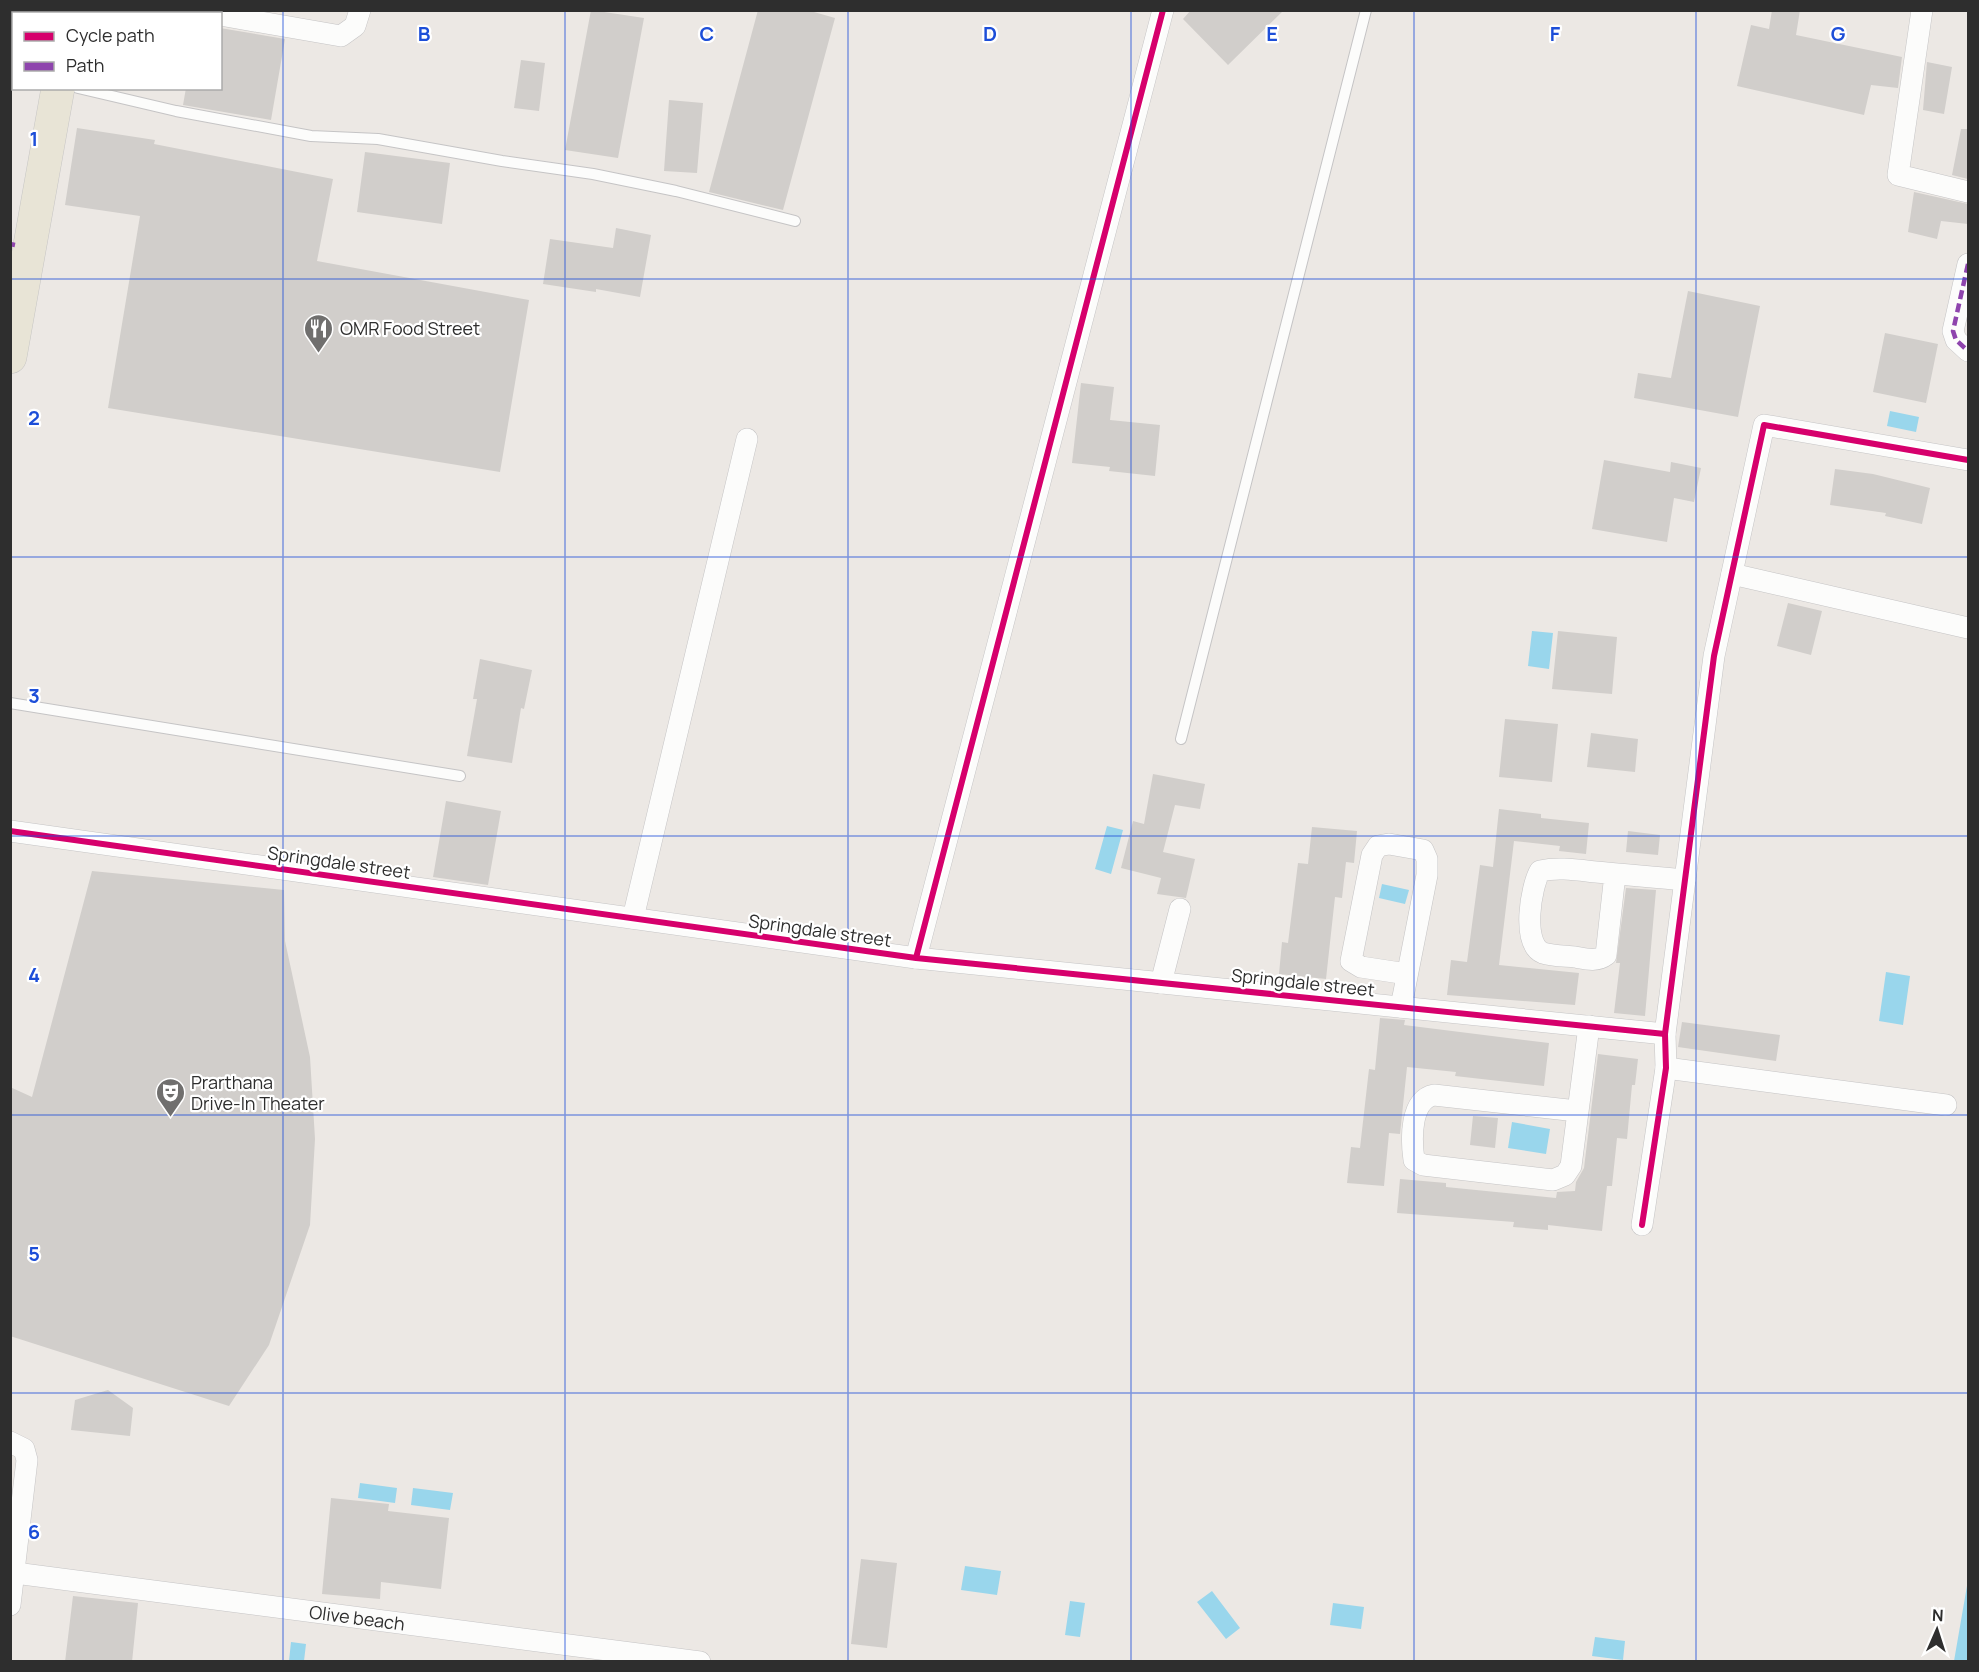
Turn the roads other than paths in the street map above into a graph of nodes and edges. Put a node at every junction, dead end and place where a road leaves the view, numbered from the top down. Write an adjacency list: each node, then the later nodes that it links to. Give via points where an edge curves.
1 (360, 10): 5 (street, via 355,26 341,36)
2 (1162, 10): 27 (street)
3 (1366, 10): 20 (lane)
4 (1922, 10): 9 (street, via 1898,175)
5 (222, 15)
6 (41, 90): 11 (main road)
7 (58, 90): 14 (main road)
8 (87, 90): 10 (lane, via 311,136 378,139 593,174)
9 (1968, 192)
10 (795, 221)
11 (12, 253)
12 (1968, 264): 13 (street, via 1953,331)
13 (1968, 351)
14 (10, 357)
15 (747, 439): 26 (street)
16 (1968, 460): 17 (street, via 1764,425)
17 (1732, 574): 18 (street); 24 (street, via 1714,656)
18 (1968, 628)
19 (10, 703): 21 (lane)
20 (1181, 739)
21 (460, 776)
22 (10, 831): 26 (street, Springdale street)
23 (1615, 874): 23 (street, via 1552,868 1540,871 1534,882 1529,933 1533,945 1542,952 1595,960 1606,955); 24 (street)
24 (1685, 880): 32 (street)
25 (1180, 909): 29 (street)
26 (633, 918): 27 (street, Springdale street)
27 (916, 958): 29 (street, Springdale street)
28 (1407, 974): 28 (street, via 1427,859 1423,850 1378,846 1372,855 1351,961 1361,968); 30 (street)
29 (1161, 983): 30 (street, Springdale street)
30 (1401, 1007): 31 (street, Springdale street)
31 (1589, 1026): 32 (street, Springdale street); 35 (street)
32 (1665, 1034): 33 (street)
33 (1666, 1068): 34 (street); 36 (street)
34 (1946, 1105)
35 (1577, 1111): 35 (street, via 1424,1097 1417,1105 1414,1160 1423,1165 1553,1180 1565,1175 1571,1166)
36 (1642, 1225)
37 (10, 1442): 38 (street, via 24,1449 27,1460)
38 (15, 1573): 39 (street); 40 (street, Olive beach)
39 (10, 1605)
40 (700, 1662)

